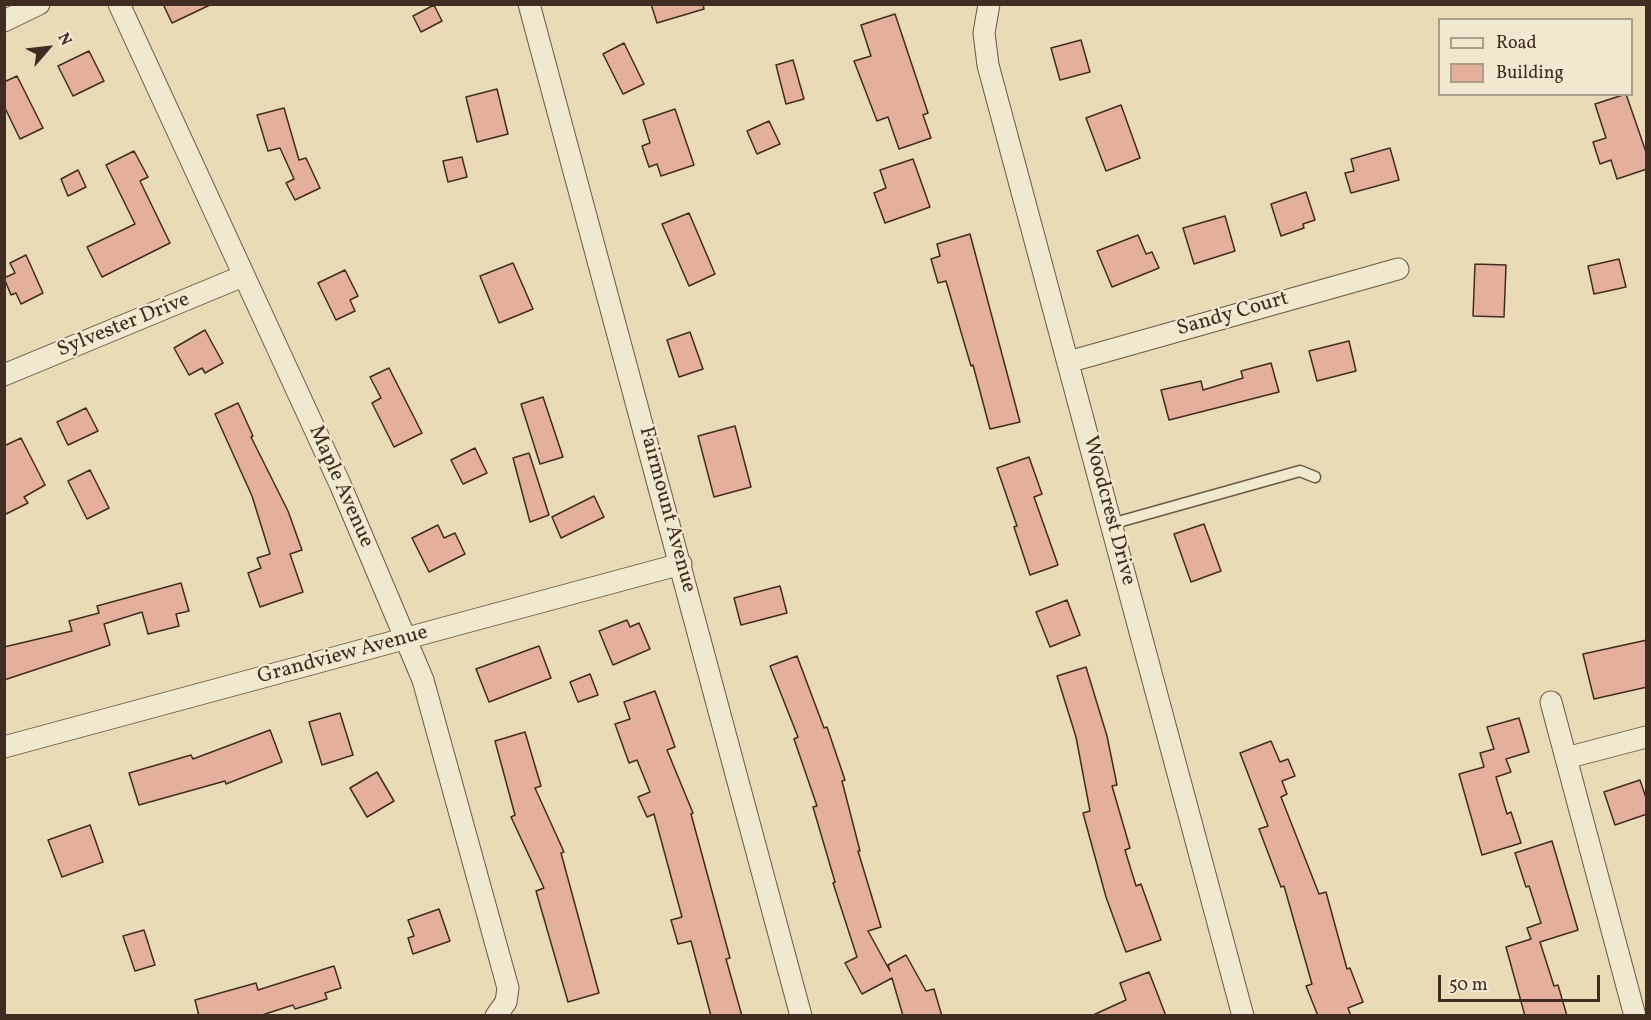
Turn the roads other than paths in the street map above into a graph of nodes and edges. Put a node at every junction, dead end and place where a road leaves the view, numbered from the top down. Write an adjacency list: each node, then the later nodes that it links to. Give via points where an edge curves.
1 (39, 4): 5 (street)
2 (119, 4): 7 (street, Maple Avenue)
3 (529, 4): 12 (street, Fairmount Avenue)
4 (989, 4): 8 (street, Woodcrest Drive, via 984,33 988,65)
5 (4, 21)
6 (1398, 269): 8 (street, Sandy Court)
7 (243, 276): 9 (street, Sylvester Drive); 13 (street, Maple Avenue, via 340,484)
8 (1068, 362): 11 (street, Woodcrest Drive)
9 (4, 375)
10 (1315, 477): 11 (lane, via 1300,471)
11 (1111, 524): 20 (street, Woodcrest Drive)
12 (681, 564): 13 (street, Grandview Avenue); 19 (street, Fairmount Avenue)
13 (406, 639): 16 (street, Grandview Avenue); 18 (street, Maple Avenue, via 423,680 456,794 507,990 506,1002)
14 (1551, 702): 17 (street)
15 (1647, 737): 17 (street)
16 (4, 747)
17 (1566, 758): 21 (street)
18 (496, 1016)
19 (801, 1016)
20 (1243, 1016)
21 (1635, 1016)

